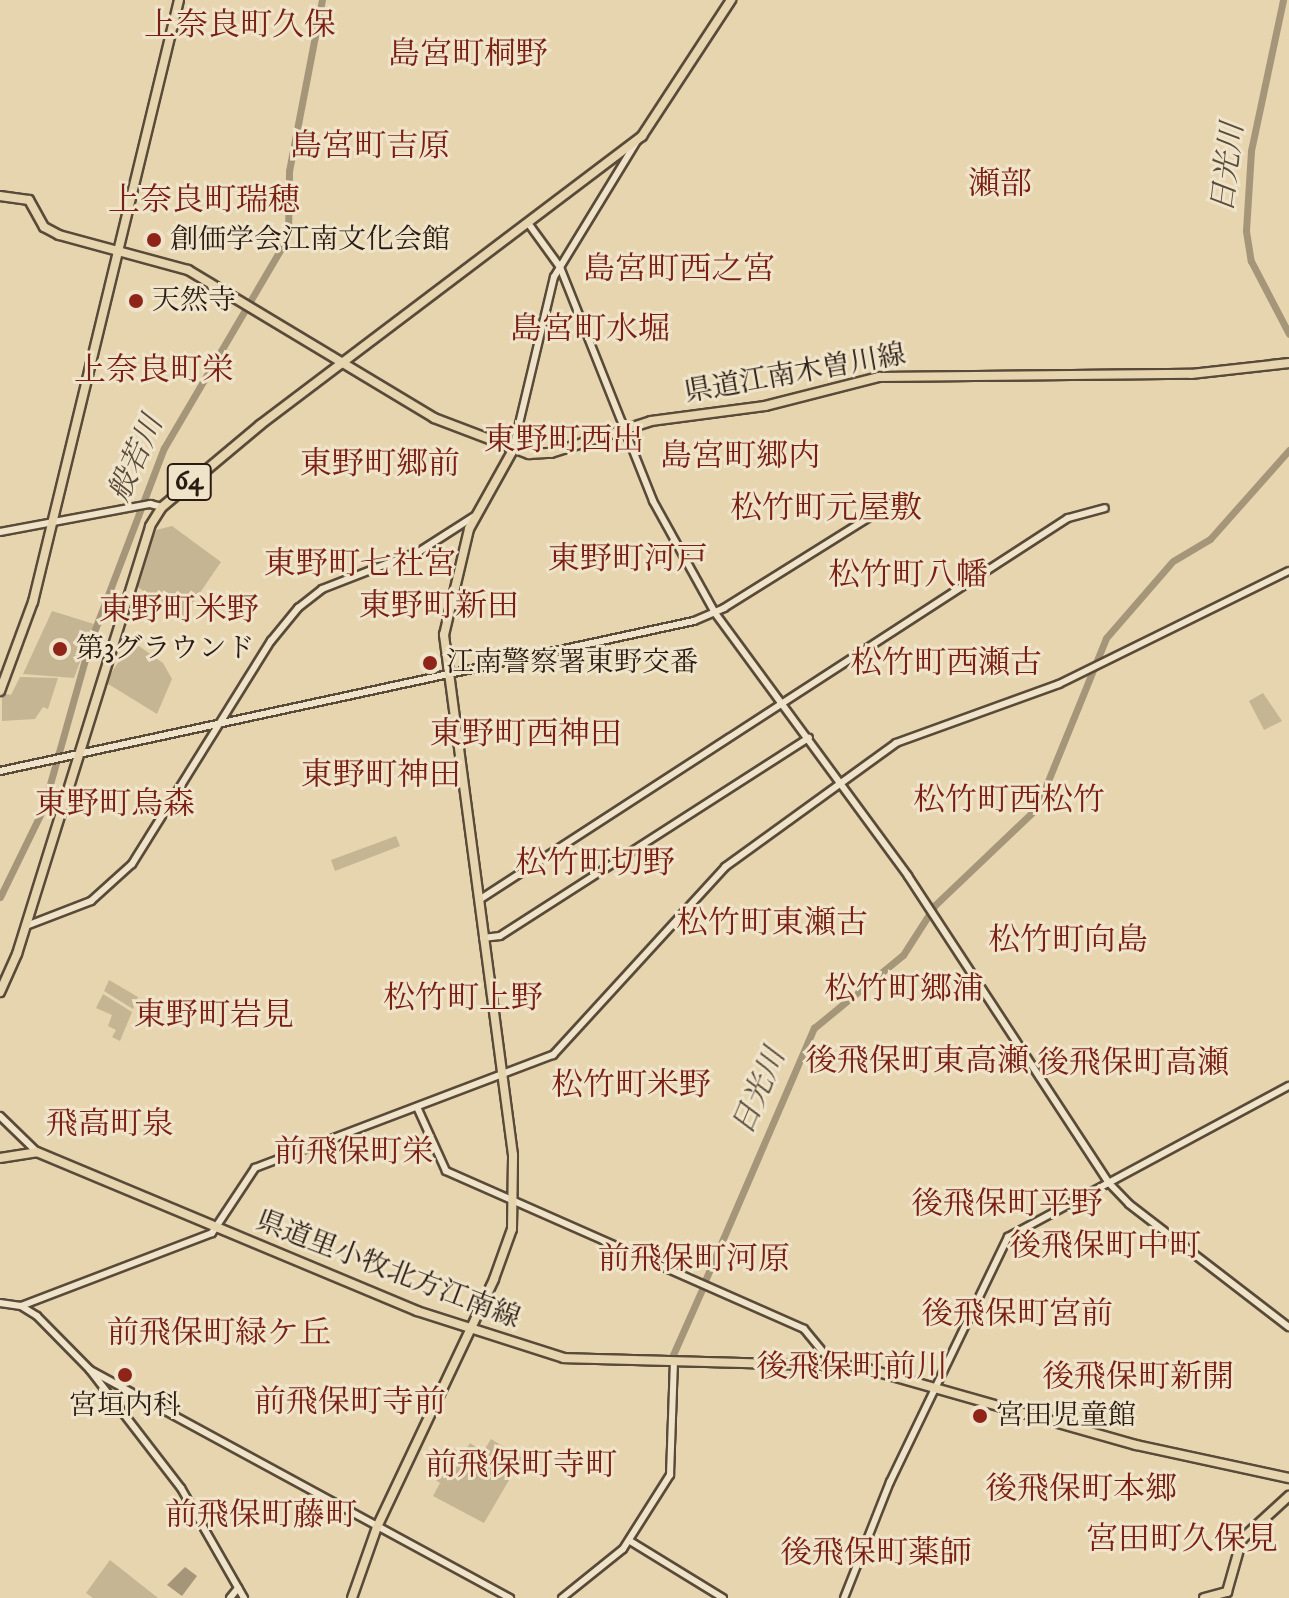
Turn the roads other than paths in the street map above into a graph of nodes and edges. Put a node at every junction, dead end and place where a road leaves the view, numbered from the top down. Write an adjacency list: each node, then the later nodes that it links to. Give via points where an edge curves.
1 (179, 0): 6 (main road)
2 (731, 0): 3 (main road, 64)
3 (637, 141): 5 (main road, 64); 7 (street)
4 (0, 196): 6 (main road, 県道江南木曽川線, via 29,200 44,227 59,235)
5 (528, 223): 7 (street); 8 (main road, 64)
6 (118, 250): 8 (main road, 県道江南木曽川線, via 188,270); 16 (main road)
7 (560, 267): 10 (street); 11 (street, via 533,352)
8 (342, 363): 11 (main road, 県道江南木曽川線, via 434,418); 13 (main road, 64)
9 (1289, 363): 10 (main road, 県道江南木曽川線, via 1191,374 887,376 765,406)
10 (626, 428): 11 (main road, 県道江南木曽川線, via 551,453); 19 (street, via 664,525)
11 (513, 450): 15 (main road)
12 (895, 501): 19 (street)
13 (162, 507): 16 (street, via 150,504); 25 (main road, 64, via 150,526)
14 (1105, 508): 22 (street, via 1068,518)
15 (476, 515): 20 (main road, via 461,550 445,620); 23 (street, via 420,551 316,592 281,625)
16 (52, 521): 17 (street); 21 (main road, via 33,602)
17 (0, 532)
18 (1289, 571): 27 (street, via 1097,667 903,739)
19 (715, 613): 20 (street, via 677,626); 22 (street)
20 (446, 675): 23 (street); 28 (main road)
21 (0, 691)
22 (783, 703): 24 (street); 28 (street)
23 (221, 721): 25 (street); 29 (street, via 116,880 91,901)
24 (809, 738): 27 (street); 30 (street, via 500,936)
25 (79, 752): 26 (street); 29 (main road, 64)
26 (0, 771)
27 (841, 781): 32 (street, via 725,867 562,1049); 38 (street)
28 (478, 901): 30 (main road)
29 (25, 927): 31 (main road, 64)
30 (483, 938): 32 (main road)
31 (0, 992)
32 (501, 1076): 34 (street); 39 (main road)
33 (1289, 1086): 38 (street)
34 (417, 1107): 39 (street, via 440,1167); 40 (street, via 255,1168)
35 (0, 1116): 36 (street)
36 (37, 1152): 37 (main road); 40 (main road, 県道里小牧北方江南線)
37 (0, 1158)
38 (1108, 1182): 43 (street, via 1129,1204); 48 (street, via 1008,1237)
39 (515, 1202): 44 (main road, via 505,1253); 46 (street, via 804,1329)
40 (218, 1229): 42 (street); 44 (main road, 県道里小牧北方江南線)
41 (0, 1303): 42 (street)
42 (21, 1306): 47 (street)
43 (1289, 1327)
44 (471, 1329): 45 (main road, 県道里小牧北方江南線, via 581,1361); 51 (main road)
45 (674, 1363): 46 (main road, 県道里小牧北方江南線); 52 (street, via 672,1471)
46 (833, 1364): 48 (main road, 県道里小牧北方江南線)
47 (90, 1370): 51 (street); 53 (street, via 181,1488)
48 (936, 1388): 49 (main road, 県道里小牧北方江南線, via 1136,1445); 60 (street, via 877,1510)
49 (1289, 1478)
50 (1289, 1496): 61 (main road, via 1242,1539 1227,1592)
51 (377, 1527): 56 (main road); 57 (street)
52 (630, 1541): 58 (street); 59 (street)
53 (238, 1588): 54 (street); 55 (street)
54 (230, 1598)
55 (244, 1598)
56 (352, 1598)
57 (510, 1598)
58 (562, 1598)
59 (723, 1598)
60 (844, 1598)
61 (1204, 1598)

